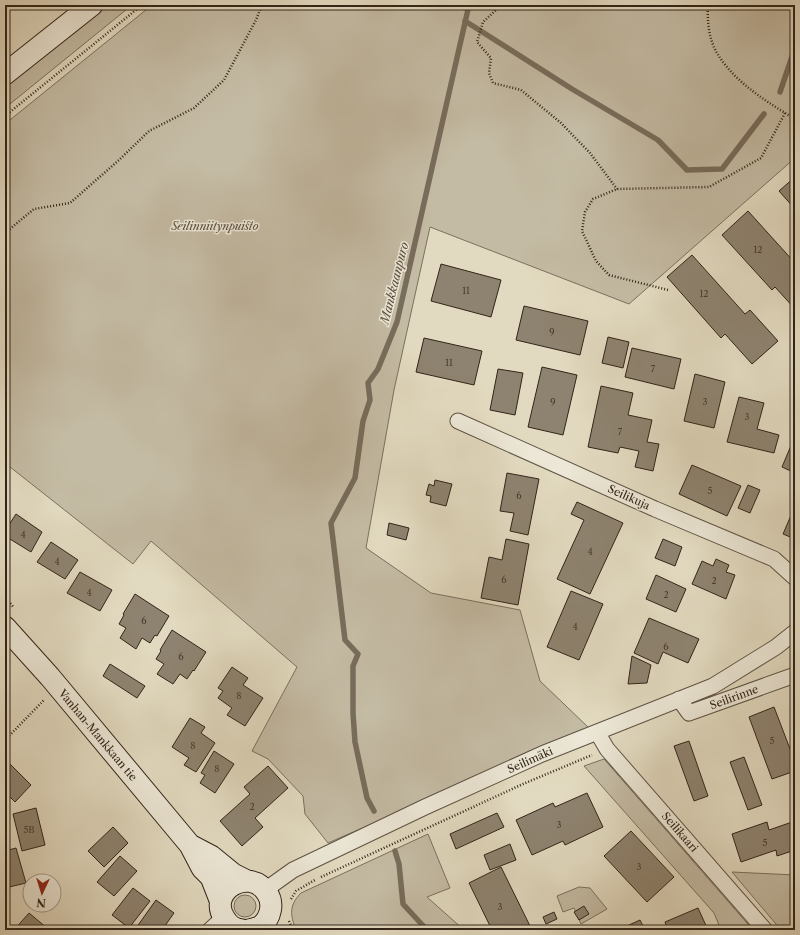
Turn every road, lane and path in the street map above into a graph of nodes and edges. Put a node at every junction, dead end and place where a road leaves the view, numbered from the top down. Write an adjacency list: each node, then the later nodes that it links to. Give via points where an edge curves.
1 (92, 5): 6 (main road)
2 (142, 5): 8 (path)
3 (262, 5): 11 (path, via 224,80 194,108 149,130 70,203 34,209)
4 (494, 5): 10 (path, via 496,10 483,22 477,42 491,58 489,73 493,83 521,90 561,123 590,153)
5 (708, 5): 7 (path, via 710,36 716,52 746,85)
6 (5, 74)
7 (785, 113): 9 (path); 10 (path, via 761,158 709,187)
8 (5, 116)
9 (795, 119)
10 (616, 189): 12 (path, via 593,199 585,212 582,231 596,261 609,275)
11 (5, 232)
12 (668, 290)
13 (458, 421): 14 (street, Seilikuja, via 774,559)
14 (795, 578)
15 (5, 626): 23 (main road, Vanhan-Mankkaan tie)
16 (795, 632): 19 (street, Seilimäki, via 776,647 713,686)
17 (795, 675): 19 (street, Seilirinne, via 689,713)
18 (48, 695): 21 (path)
19 (679, 699): 20 (street, Seilimäki)
20 (598, 732): 22 (street, Seilikaari); 25 (street, Seilimäki, via 542,754 319,857 293,870)
21 (5, 740)
22 (606, 749): 26 (path, via 455,815); 31 (street, Seilikaari)
23 (190, 845): 24 (main road, Vanhan-Mankkaan tie); 27 (main road, Vanhan-Mankkaan tie, via 202,868 210,877)
24 (245, 880): 25 (main road, Vanhan-Mankkaan tie, via 261,885); 27 (main road, via 226,889)
25 (265, 890): 28 (main road, via 271,903)
26 (296, 891)
27 (218, 916): 29 (main road, via 229,925)
28 (273, 922): 30 (main road, via 267,919 260,926)
29 (242, 930)
30 (250, 930)
31 (765, 930)

